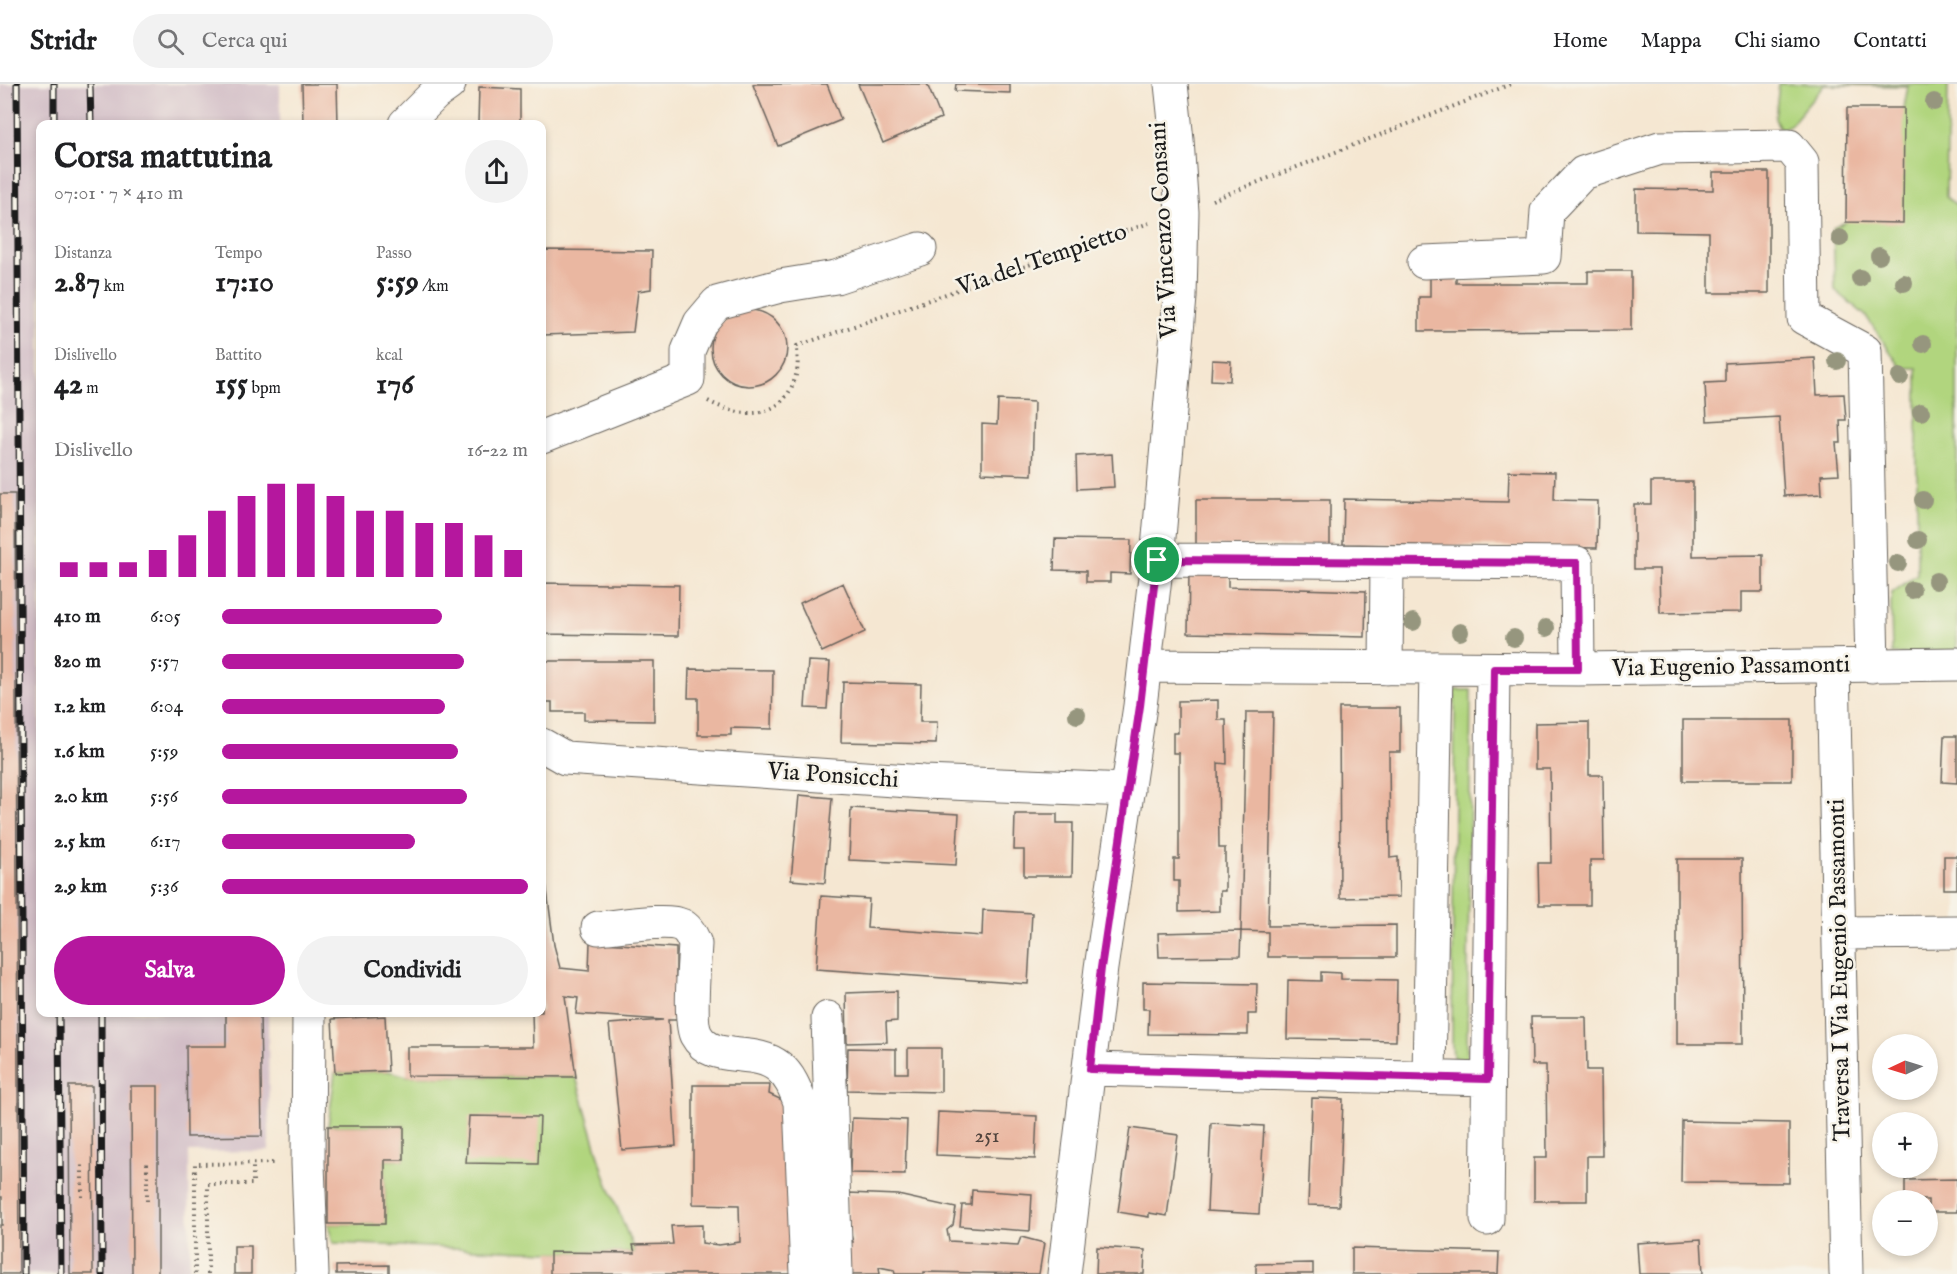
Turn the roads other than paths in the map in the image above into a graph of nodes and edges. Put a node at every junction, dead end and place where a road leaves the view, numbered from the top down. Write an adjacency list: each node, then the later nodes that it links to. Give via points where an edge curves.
1 (449, 84): 4 (street)
2 (1158, 84): 5 (street, Via Vincenzo Consani, via 1156,147)
3 (1171, 84): 5 (street, Via Vincenzo Consani, via 1178,140)
4 (409, 120)
5 (1171, 216): 9 (street, Via Vincenzo Consani, via 1180,297)
6 (920, 249): 8 (street, via 836,277 780,286 717,303 700,322 688,351 688,380)
7 (1424, 262): 14 (street, via 1544,258 1547,211 1583,173 1660,148 1789,146 1802,162 1804,318 1865,351)
8 (546, 435)
9 (1157, 560): 10 (street); 12 (street, Via Vincenzo Consani)
10 (1387, 562): 15 (street); 18 (street, via 1577,563)
11 (1957, 664): 14 (street, Via Eugenio Passamonti)
12 (1145, 666): 15 (street, Via Eugenio Passamonti); 20 (street, Via Vincenzo Consani)
13 (1833, 666): 14 (street, Via Eugenio Passamonti); 18 (street, Via Eugenio Passamonti); 23 (street, Traversa I Via Eugenio Passamonti)
14 (1872, 666)
15 (1386, 668): 16 (street, Via Eugenio Passamonti)
16 (1436, 668): 17 (street, Via Eugenio Passamonti); 27 (street)
17 (1494, 669): 18 (street, Via Eugenio Passamonti); 28 (street)
18 (1578, 669)
19 (546, 747): 20 (street, Via Ponsicchi, via 565,758 924,782)
20 (1128, 790): 26 (street, Via Vincenzo Consani)
21 (598, 928): 31 (street, via 665,922 680,925 691,934 695,944 695,1034 707,1049 757,1056 778,1066 792,1082 800,1102)
22 (1957, 932): 23 (street)
23 (1839, 933): 34 (street, Traversa I Via Eugenio Passamonti)
24 (309, 1017): 30 (street)
25 (828, 1018): 32 (street)
26 (1090, 1069): 27 (street); 33 (street, Via Vincenzo Consani)
27 (1429, 1077): 28 (street)
28 (1488, 1079): 29 (street)
29 (1487, 1219)
30 (312, 1274)
31 (807, 1274)
32 (836, 1274)
33 (1064, 1274)
34 (1846, 1274)

